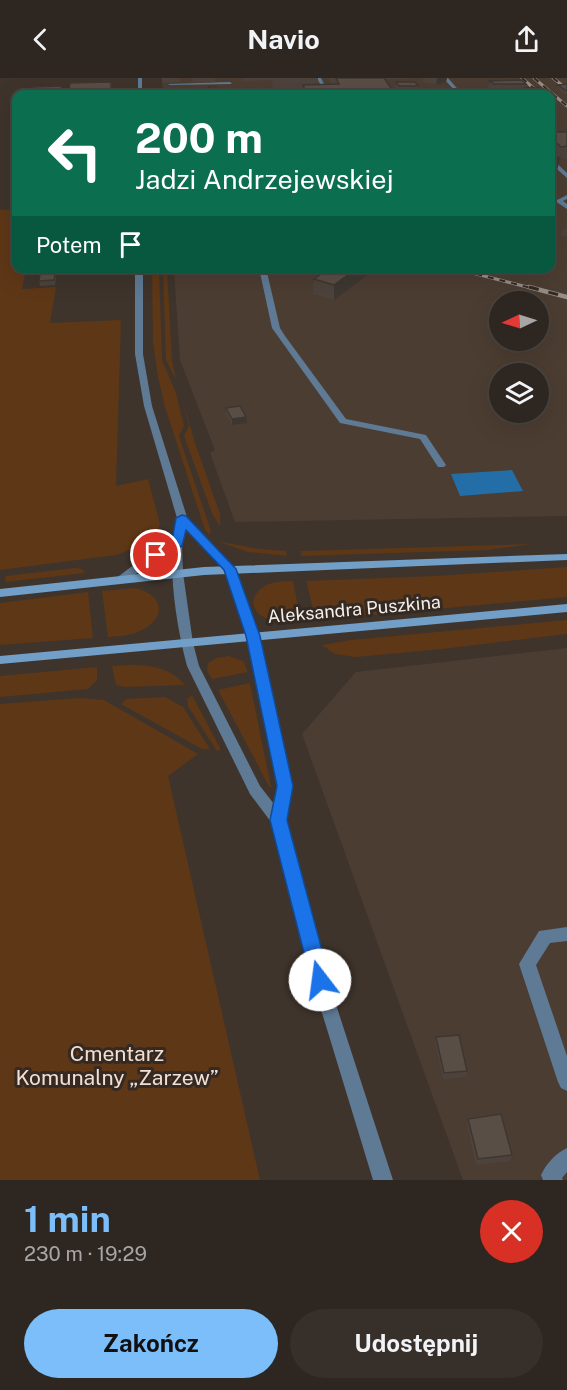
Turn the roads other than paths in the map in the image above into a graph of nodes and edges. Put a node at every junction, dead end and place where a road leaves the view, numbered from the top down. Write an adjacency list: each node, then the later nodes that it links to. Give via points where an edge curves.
1 (445, 78): 4 (street)
2 (229, 81): 3 (street)
3 (170, 85)
4 (456, 90)
5 (555, 164): 6 (street)
6 (567, 176)
7 (567, 197): 8 (street, via 558,201)
8 (566, 206)
9 (139, 273): 12 (street, via 141,372)
10 (263, 273): 11 (street, via 276,328 343,421 423,437)
11 (441, 465)
12 (182, 518): 13 (street); 15 (street)
13 (177, 543): 16 (street); 17 (street, via 164,547)
14 (567, 557): 15 (main road)
15 (230, 569): 16 (main road); 20 (street)
16 (177, 573): 17 (main road); 21 (street)
17 (121, 579): 18 (main road)
18 (0, 593)
19 (567, 608): 20 (main road, Aleksandra Puszkina)
20 (253, 636): 21 (main road, Aleksandra Puszkina); 23 (street, via 285,786)
21 (187, 643): 22 (main road, Aleksandra Puszkina); 23 (street, via 193,666 255,790)
22 (0, 660)
23 (278, 820): 27 (street, via 320,980)
24 (567, 934): 25 (street, via 545,936 527,964)
25 (567, 1082)
26 (567, 1158): 28 (street, via 551,1175)
27 (384, 1180)
28 (553, 1180)

